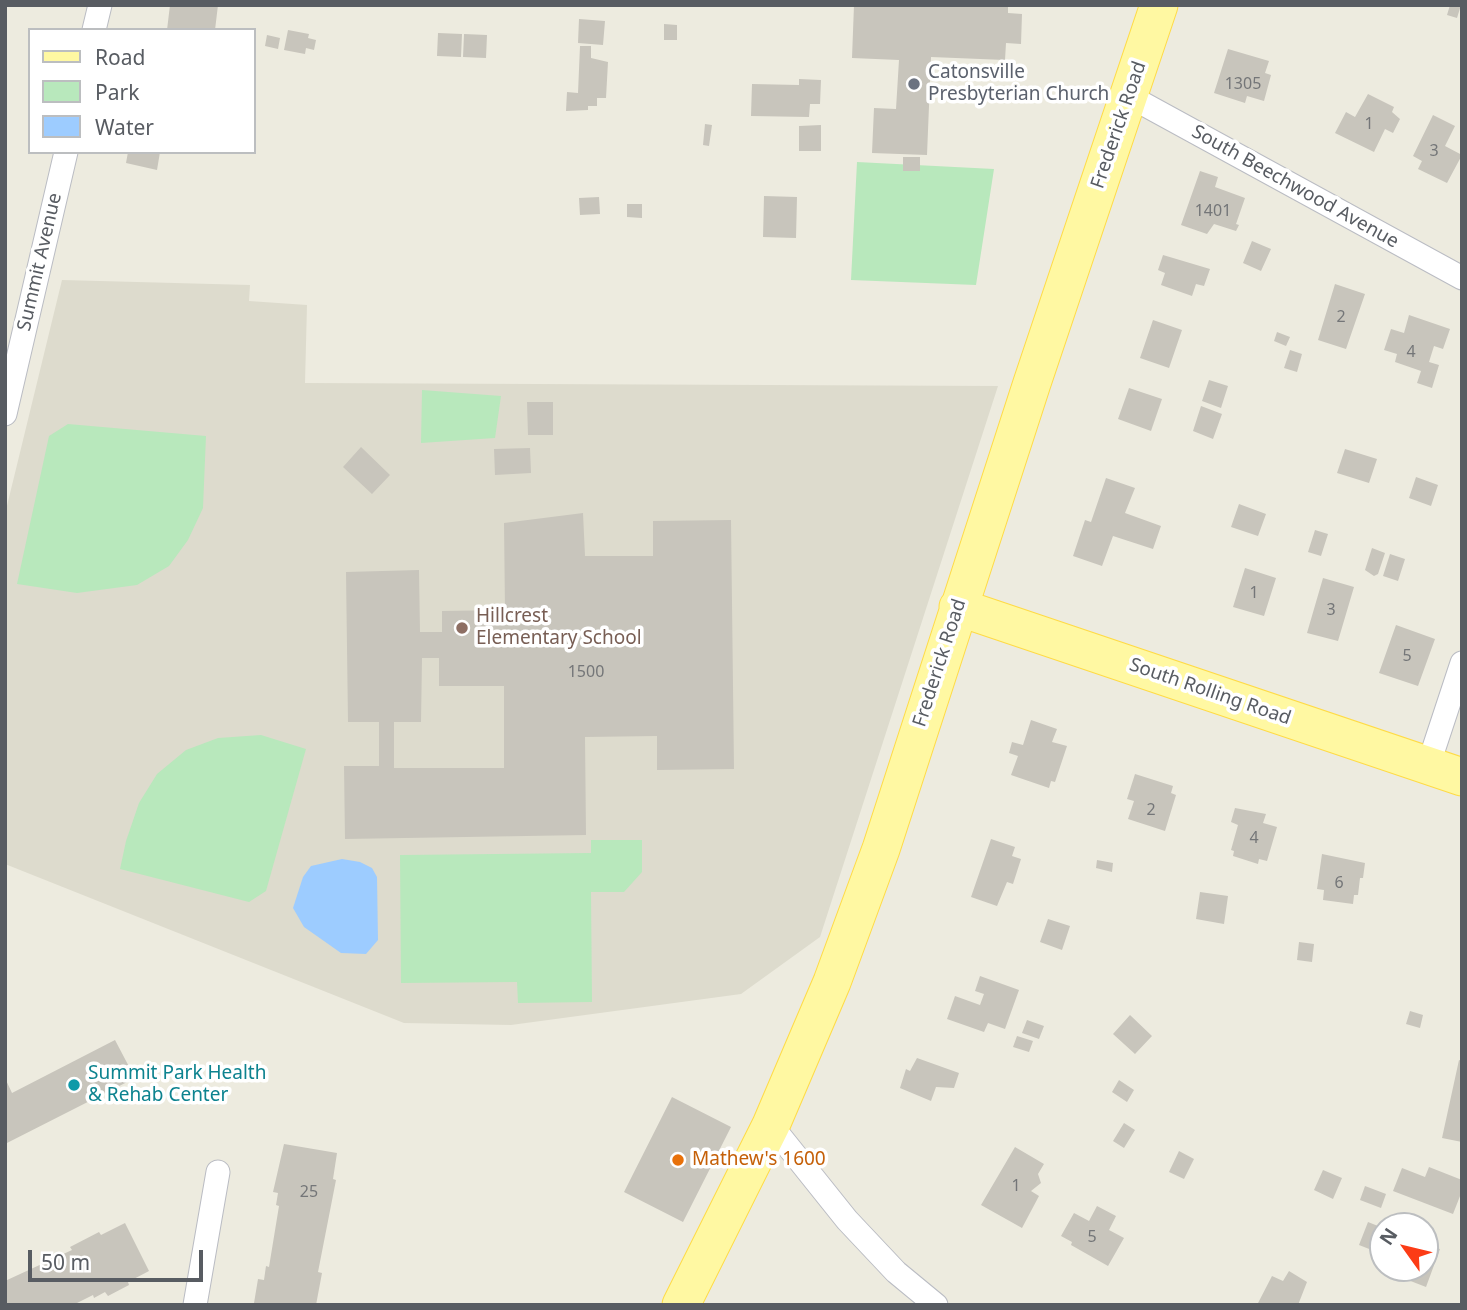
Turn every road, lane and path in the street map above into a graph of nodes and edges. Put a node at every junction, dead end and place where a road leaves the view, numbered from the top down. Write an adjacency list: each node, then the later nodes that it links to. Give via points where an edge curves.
1 (100, 5): 3 (street)
2 (1159, 5): 4 (main road, Frederick Road)
3 (94, 28)
4 (1129, 96): 6 (street, South Beechwood Avenue); 8 (main road, Frederick Road)
5 (66, 154): 7 (street, Summit Avenue)
6 (1462, 278)
7 (5, 414)
8 (958, 607): 10 (main road, South Rolling Road); 11 (main road, Frederick Road, via 881,849 827,994)
9 (1462, 663): 10 (street)
10 (1445, 771)
11 (771, 1125): 14 (main road, Frederick Road); 15 (street, via 847,1220)
12 (218, 1172): 13 (street)
13 (195, 1305)
14 (681, 1305)
15 (936, 1305)

